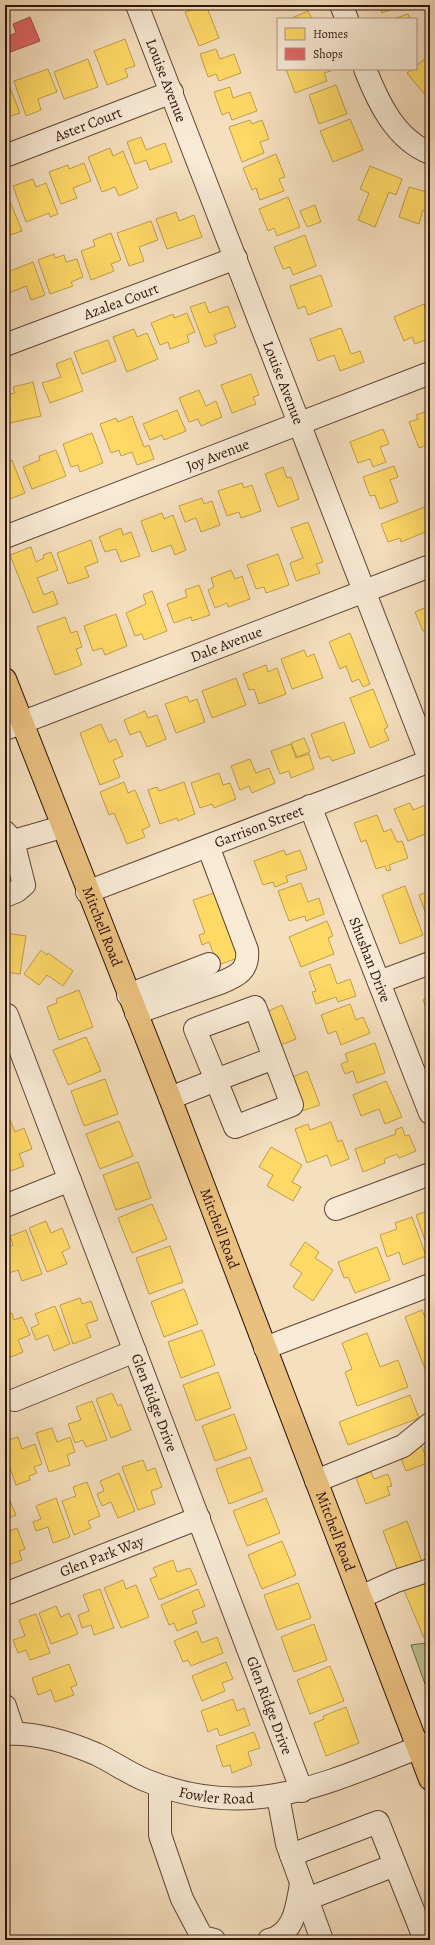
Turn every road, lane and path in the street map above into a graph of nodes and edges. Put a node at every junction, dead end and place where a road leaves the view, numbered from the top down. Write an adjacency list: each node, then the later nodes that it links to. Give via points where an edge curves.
1 (137, 5): 5 (street, Louise Avenue)
2 (341, 5): 3 (street)
3 (347, 18)
4 (365, 70): 6 (street, via 374,92 393,124 422,150)
5 (172, 92): 7 (street, Aster Court); 8 (street, Louise Avenue)
6 (430, 153)
7 (5, 156)
8 (236, 258): 9 (street, Azalea Court); 11 (street, Louise Avenue)
9 (5, 345)
10 (430, 373): 11 (street, Joy Avenue)
11 (300, 423): 12 (street, Joy Avenue); 14 (street, Louise Avenue)
12 (5, 537)
13 (430, 566): 14 (street, Dale Avenue)
14 (364, 591): 16 (street, Dale Avenue); 17 (street, Louise Avenue)
15 (5, 679): 16 (main road, Mitchell Road)
16 (14, 726): 19 (main road, Mitchell Road)
17 (430, 761): 18 (street, Garrison Street)
18 (310, 806): 21 (street, Garrison Street); 26 (street, Shushan Drive)
19 (62, 827): 20 (street); 22 (main road, Mitchell Road)
20 (9, 837): 23 (street, via 24,885)
21 (208, 846): 22 (street, Garrison Street); 27 (street, via 247,950 248,960 244,969 220,983)
22 (87, 892): 27 (main road, Mitchell Road)
23 (5, 896)
24 (430, 963): 26 (street)
25 (209, 964): 27 (street)
26 (379, 982): 32 (street, Shushan Drive)
27 (132, 1004): 31 (main road, Mitchell Road)
28 (6, 1016): 34 (street, Glen Ridge Drive)
29 (274, 1058): 30 (street); 30 (street, via 292,1105 235,1127); 30 (street, via 255,1007 196,1029)
30 (216, 1080): 31 (street)
31 (170, 1098): 38 (main road, Mitchell Road)
32 (430, 1113)
33 (430, 1174): 36 (street)
34 (70, 1180): 35 (street); 39 (street, Glen Ridge Drive)
35 (5, 1206)
36 (336, 1209)
37 (430, 1285): 38 (street)
38 (265, 1348): 42 (main road, Mitchell Road)
39 (136, 1351): 40 (street); 43 (street, Glen Ridge Drive)
40 (15, 1400)
41 (430, 1424): 42 (street, via 403,1446)
42 (316, 1481): 46 (main road, Mitchell Road)
43 (199, 1518): 45 (street, Glen Park Way); 52 (street, Glen Ridge Drive)
44 (430, 1570): 46 (street, via 396,1581)
45 (5, 1594)
46 (361, 1597): 49 (main road, Mitchell Road)
47 (5, 1706): 48 (street)
48 (9, 1733): 51 (street, Fowler Road, via 64,1742 96,1754)
49 (424, 1745): 50 (main road, Mitchell Road); 52 (street, Fowler Road)
50 (430, 1779)
51 (160, 1786): 53 (street, Fowler Road, via 187,1794 219,1799); 57 (street, via 160,1835 177,1885 202,1937)
52 (302, 1791): 53 (street, Fowler Road)
53 (278, 1796): 54 (street)
54 (291, 1855): 55 (street, via 378,1822); 56 (street)
55 (398, 1873): 56 (street); 60 (street)
56 (304, 1891): 58 (street, via 291,1925); 59 (street)
57 (214, 1940)
58 (269, 1940)
59 (322, 1940)
60 (425, 1940)

